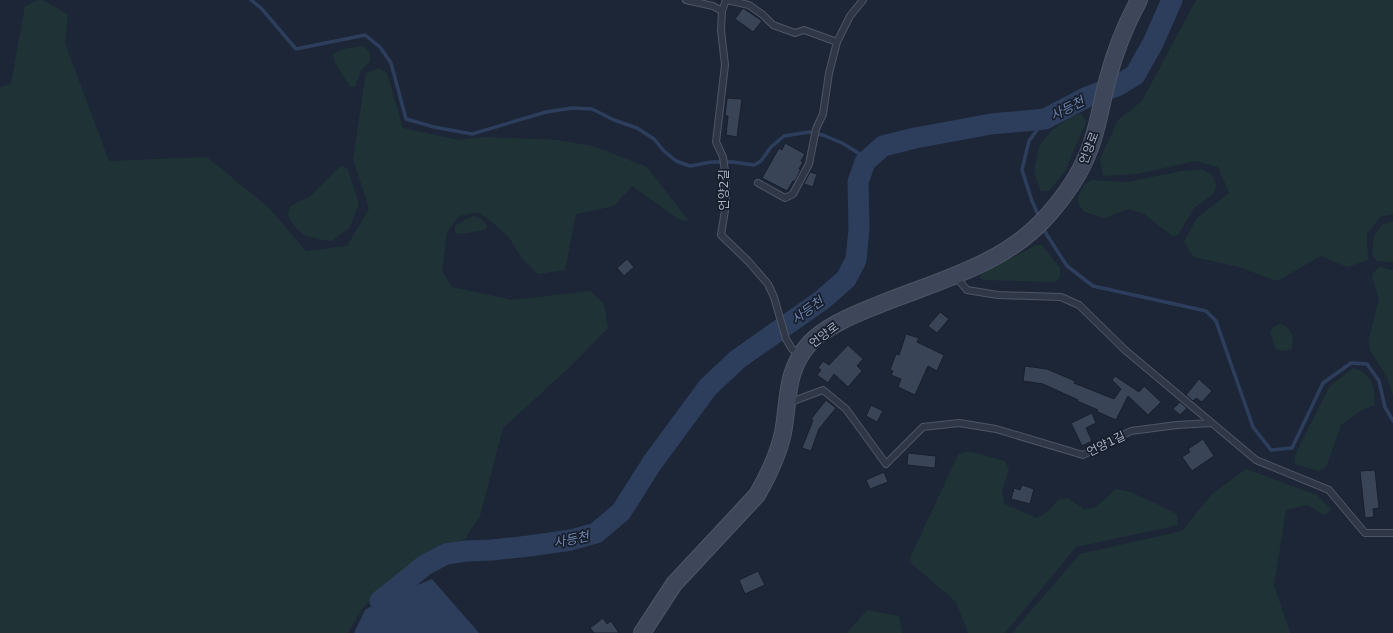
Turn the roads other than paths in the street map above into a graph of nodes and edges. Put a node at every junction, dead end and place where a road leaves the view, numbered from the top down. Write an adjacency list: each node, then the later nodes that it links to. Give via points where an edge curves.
1 (686, 0): 5 (lane, via 713,6)
2 (726, 0): 5 (lane, 언양2길); 6 (lane, via 749,5 773,24 795,33 804,30)
3 (863, 0): 6 (lane, via 850,16)
4 (1139, 0): 8 (street, 언양로, via 1108,77 1097,126 1075,180 1041,221 1013,247)
5 (722, 11): 9 (lane, 언양2길, via 721,30 725,65 716,142 724,157 726,204 721,235 768,284 786,339 792,349)
6 (837, 42): 7 (lane, via 823,114 816,129 809,164 792,194 785,198)
7 (758, 183)
8 (953, 275): 9 (street, 언양로, via 853,315 827,330); 11 (lane, via 967,290 998,295 1061,297 1080,305 1124,350)
9 (801, 355): 10 (street, 언양로, via 790,379)
10 (786, 404): 11 (lane, 언양1길, via 823,390 846,409 886,464 923,427 959,423 996,429 1083,456 1131,431 1177,425); 13 (street, 언양로, via 783,433 757,495 674,584)
11 (1212, 424): 12 (lane, via 1256,460 1329,490 1365,533)
12 (1393, 533)
13 (642, 633)

